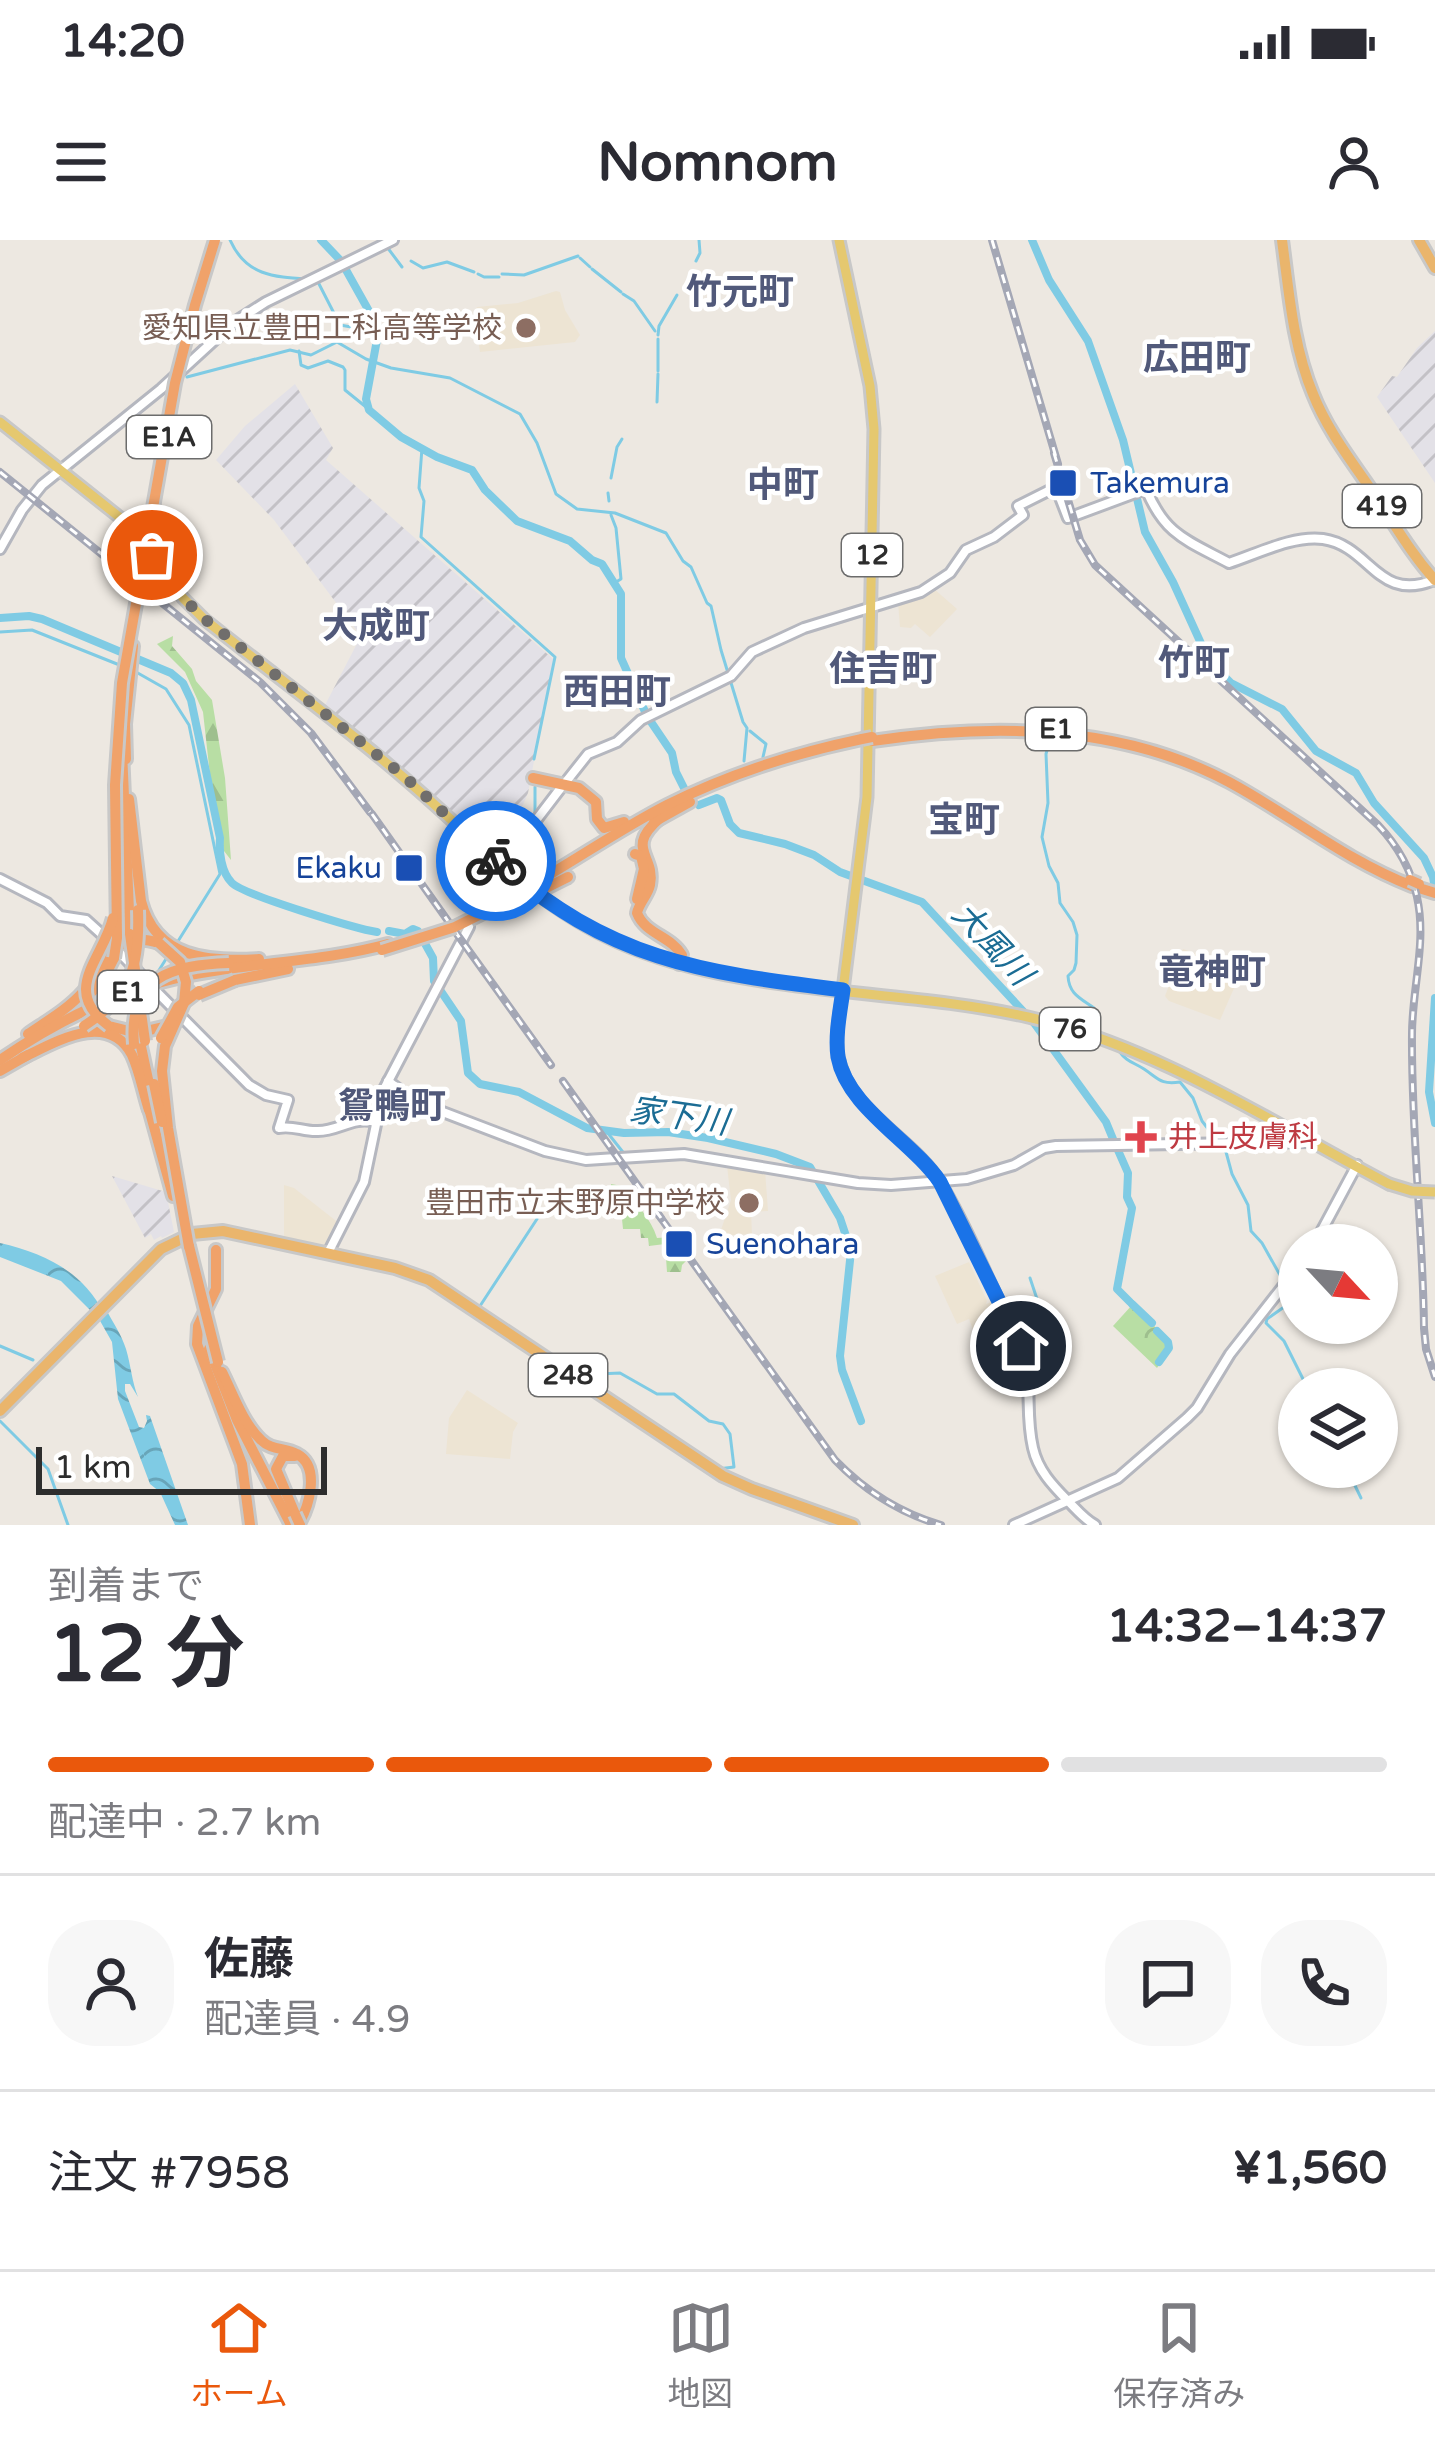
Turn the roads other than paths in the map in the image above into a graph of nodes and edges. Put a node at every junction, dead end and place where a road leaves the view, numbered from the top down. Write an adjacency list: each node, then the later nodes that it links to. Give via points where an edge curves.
1 (217, 240): 13 (highway, E1A, bridge, via 179,383); 15 (highway, E1A, bridge, via 172,400)
2 (393, 240): 9 (main road, via 244,314)
3 (839, 240): 12 (main road, 12, via 872,398)
4 (1282, 240): 11 (highway, 419, via 1312,394)
5 (1423, 240): 6 (highway); 7 (highway)
6 (1435, 255)
7 (1435, 268)
8 (0, 423): 9 (main road, 76)
9 (61, 470): 10 (main road, via 33,495); 24 (main road, 76, bridge, via 123,520 196,612 404,776)
10 (0, 550)
11 (1435, 580): 12 (main road, via 1396,585 1342,545 1318,539 1229,563 1176,535 1146,489 1068,518 1056,487 1018,506 1023,514 966,550 930,587)
12 (871, 607): 24 (main road, via 752,652 731,676 583,757 539,819 521,820); 39 (main road, 12, via 867,797)
13 (134, 637): 18 (highway, bridge, via 124,724); 30 (highway, E1A, bridge, via 122,734)
14 (867, 740): 16 (highway, E1); 17 (highway, E1); 28 (highway, E1, via 976,730 1129,744 1235,783 1343,853)
15 (117, 747): 23 (highway, bridge); 30 (highway, E1A, bridge)
16 (736, 779): 20 (highway); 29 (highway, E1)
17 (710, 785): 19 (highway, via 608,828 584,790 533,778 590,800); 29 (highway, E1)
18 (129, 800): 35 (highway, bridge, via 141,901 160,938 206,958); 41 (highway, bridge, via 139,935 134,970 100,1016)
19 (594, 812)
20 (660, 818): 21 (highway); 36 (highway, via 643,838 650,884 637,914 678,948)
21 (646, 827)
22 (635, 854): 36 (highway, via 644,864 636,920 677,950)
23 (116, 862): 34 (highway, bridge); 38 (highway, bridge, via 112,920 86,986 90,1006 110,1026 136,1033 163,1027)
24 (500, 864): 31 (main road); 36 (main road, 76, via 590,929)
25 (540, 872): 29 (highway)
26 (568, 877): 29 (highway)
27 (0, 879): 34 (main road, via 60,916 86,920)
28 (1424, 888)
29 (529, 889): 32 (highway, E1); 32 (highway, E1)
30 (125, 899): 44 (highway, E1A, bridge)
31 (480, 903)
32 (460, 924): 33 (highway, E1, bridge); 33 (highway, E1, bridge); 43 (main road, via 438,988)
33 (382, 946): 35 (highway); 37 (highway, E1); 37 (highway, E1)
34 (115, 952): 40 (highway, via 92,993); 46 (main road, via 249,1085 288,1100 282,1127 322,1132 360,1118)
35 (280, 958): 45 (highway, bridge, via 185,967 148,988 133,1035)
36 (679, 964): 39 (main road, 76)
37 (258, 970): 38 (highway)
38 (234, 974): 40 (highway, E1, via 134,994); 47 (highway, bridge, via 193,994 166,1025 158,1064)
39 (843, 990): 48 (main road, 76, via 998,1011 1091,1036); 50 (main road, via 837,1038 847,1080)
40 (31, 1037): 42 (highway); 47 (highway, bridge, via 84,992 113,949 159,943 182,966 186,987 162,1057)
41 (22, 1058): 42 (highway); 45 (highway, via 80,1033 110,1035 132,1056)
42 (1, 1064)
43 (388, 1081): 46 (main road); 50 (main road, via 414,1101 586,1160 676,1154 876,1185)
44 (151, 1085): 52 (highway, E1A, bridge); 54 (highway, E1A, bridge)
45 (149, 1110): 52 (highway)
46 (375, 1122): 56 (main road, via 360,1193)
47 (168, 1128): 54 (highway, bridge)
48 (1312, 1141): 49 (main road, 76); 50 (main road, via 1046,1147 1014,1165)
49 (1357, 1165): 51 (main road, 76, bridge, via 1390,1183); 53 (main road)
50 (940, 1182): 64 (main road, via 1024,1366 1032,1455)
51 (1435, 1190)
52 (173, 1196): 65 (highway, E1A, bridge, via 224,1390 274,1502)
53 (1327, 1224)
54 (191, 1239): 55 (highway, 248, via 236,1234); 59 (highway, 248, via 172,1241); 62 (highway, E1A, bridge)
55 (280, 1243): 56 (highway, 248); 59 (highway, 248, via 205,1236); 59 (highway, 248, via 225,1228 191,1231 165,1241); 67 (highway, 248, via 427,1283 724,1479)
56 (324, 1250): 60 (highway, 248)
57 (215, 1252): 66 (highway, via 216,1286 195,1325 195,1349 235,1452)
58 (343, 1253): 60 (highway, 248)
59 (155, 1256): 63 (highway, 248)
60 (416, 1275): 67 (highway, 248, via 723,1476)
61 (1278, 1294): 64 (main road, via 1193,1412 1118,1478)
62 (220, 1367): 65 (highway, E1A); 65 (highway, via 262,1441 305,1463 309,1496)
63 (0, 1413)
64 (1067, 1503): 68 (main road); 69 (main road)
65 (293, 1522): 65 (highway, via 307,1480 288,1455 276,1472)
66 (250, 1524)
67 (850, 1525)
68 (1017, 1525)
69 (1093, 1525)

